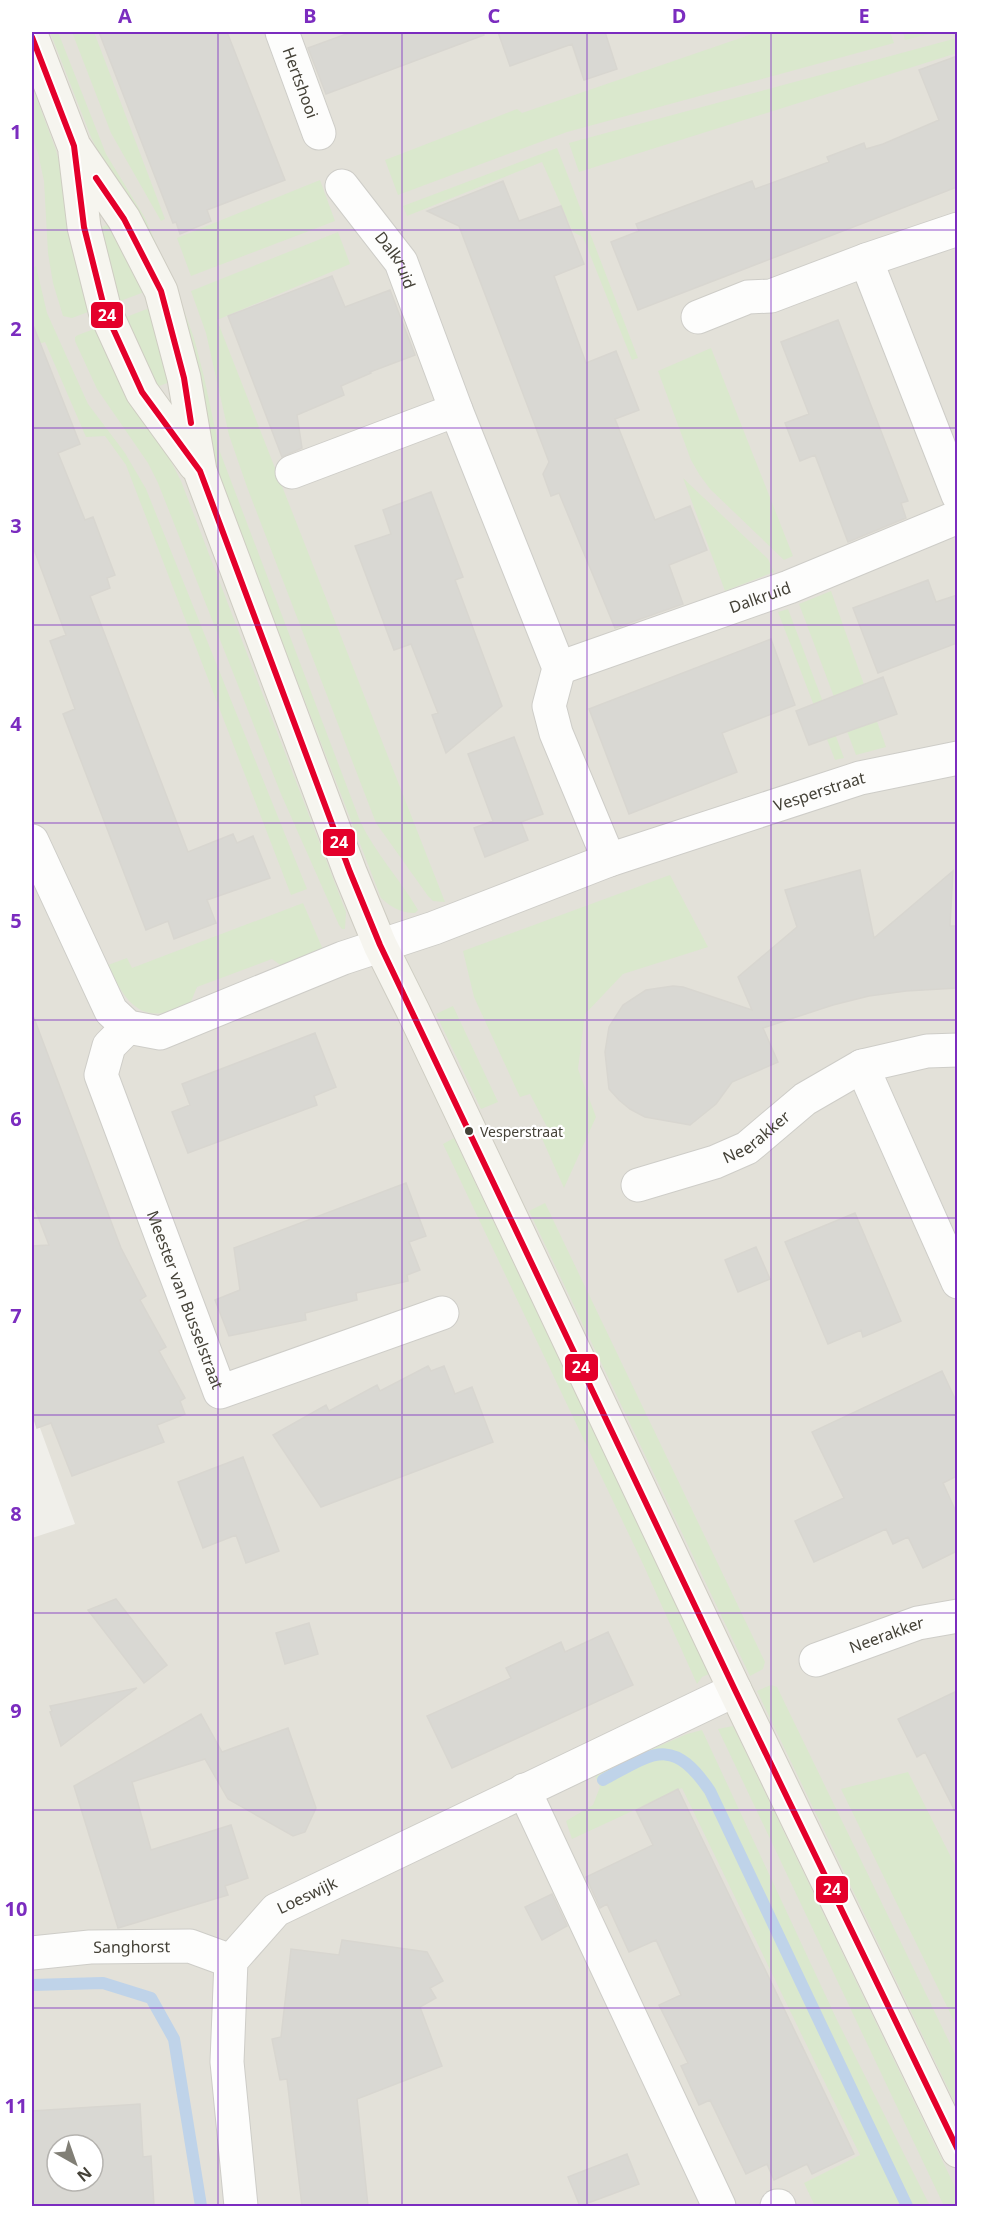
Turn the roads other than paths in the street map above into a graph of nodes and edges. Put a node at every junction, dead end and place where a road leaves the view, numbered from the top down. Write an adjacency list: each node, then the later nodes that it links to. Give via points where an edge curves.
1 (282, 32): 3 (street, Hertshooi)
2 (32, 37): 4 (street)
3 (319, 134)
4 (74, 146): 10 (street, via 124,219 161,291 184,378); 10 (street, via 84,227 105,311 142,392)
5 (342, 186): 9 (street, Dalkruid, via 401,262)
6 (957, 229): 7 (street)
7 (867, 260): 8 (street, via 771,296 748,297); 12 (street)
8 (698, 317)
9 (456, 410): 11 (street); 14 (street, Dalkruid)
10 (200, 471): 18 (street)
11 (292, 472)
12 (957, 495)
13 (957, 517): 14 (street, Dalkruid, via 789,587)
14 (559, 668): 17 (street, via 549,706 556,733)
15 (957, 758): 17 (street, Vesperstraat, via 860,777)
16 (32, 840): 19 (street, via 111,1011)
17 (609, 861): 18 (street, Vesperstraat)
18 (380, 945): 19 (street, via 160,1033); 27 (street)
19 (128, 1027): 24 (street, Meester van Busselstraat, via 109,1046 101,1075 220,1392)
20 (957, 1050): 21 (street, Neerakker, via 927,1051)
21 (862, 1066): 22 (street, Neerakker, via 805,1100 747,1148); 23 (street)
22 (638, 1185)
23 (957, 1282)
24 (442, 1313)
25 (957, 1616): 26 (street, Neerakker, via 918,1623)
26 (816, 1660)
27 (735, 1690): 28 (street, Loeswijk); 31 (street)
28 (524, 1790): 30 (street, Loeswijk, via 276,1910); 33 (street)
29 (32, 1953): 30 (street, Sanghorst, via 90,1947 190,1946)
30 (231, 1961): 32 (street, via 227,2062)
31 (957, 2151)
32 (241, 2206)
33 (719, 2206)

